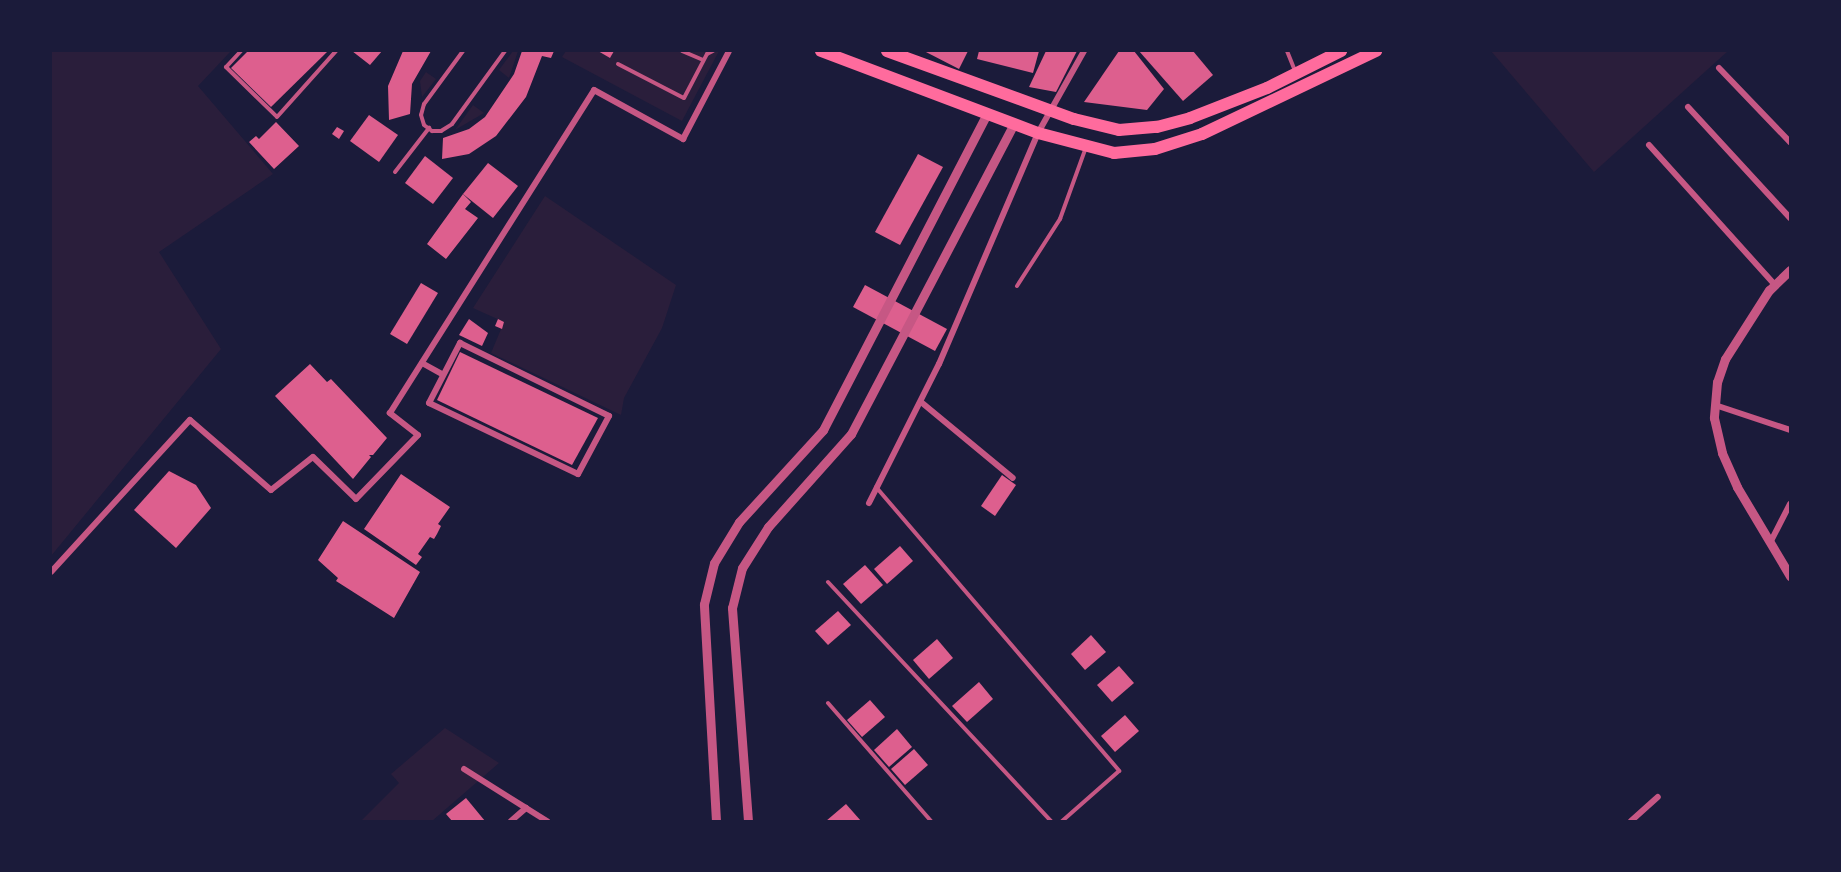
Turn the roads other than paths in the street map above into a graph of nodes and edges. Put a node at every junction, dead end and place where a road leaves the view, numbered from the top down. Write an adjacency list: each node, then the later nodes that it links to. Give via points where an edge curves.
1 (241, 51): 2 (lane, via 226,67 276,117)
2 (336, 51)
3 (463, 51): 22 (lane, via 424,104 421,115)
4 (505, 51): 22 (lane, via 452,124 441,131)
5 (682, 51): 14 (lane)
6 (713, 51): 14 (lane)
7 (729, 51): 32 (street, via 683,139 594,90)
8 (821, 51): 20 (main road)
9 (887, 51): 19 (main road)
10 (1084, 51): 19 (street)
11 (1287, 51): 17 (lane)
12 (1341, 51): 17 (main road)
13 (1376, 51): 26 (main road, via 1202,134 1155,149 1114,153)
14 (704, 60): 15 (lane, via 684,98)
15 (618, 64)
16 (1719, 68): 24 (street)
17 (1296, 73): 19 (main road, via 1190,118 1157,127 1119,130)
18 (1688, 107): 28 (street)
19 (1050, 111): 23 (street)
20 (987, 114): 21 (main road); 51 (street, via 823,430 739,522 714,563 704,604)
21 (1014, 124): 23 (main road); 52 (street, via 851,434 768,527 742,568 732,608)
22 (429, 128): 27 (lane)
23 (1038, 133): 26 (main road); 34 (street)
24 (1790, 142)
25 (1649, 145): 30 (street)
26 (1086, 146): 31 (lane, via 1060,219)
27 (395, 172)
28 (1790, 218)
29 (1790, 270): 30 (street)
30 (1775, 285): 35 (street, via 1725,359)
31 (1017, 286)
32 (422, 363): 33 (street); 42 (street, via 390,413 418,435 356,499 313,457 271,490 190,420)
33 (442, 374): 33 (street, via 460,343 609,416 578,474 429,403)
34 (921, 402): 37 (street); 38 (street)
35 (1715, 405): 36 (street); 41 (street, via 1722,453)
36 (1790, 430)
37 (1013, 478)
38 (876, 486): 39 (street); 55 (lane, via 1119,771)
39 (869, 503)
40 (1790, 504): 41 (street)
41 (1770, 543): 43 (street)
42 (51, 572)
43 (1790, 576)
44 (828, 582): 54 (lane)
45 (828, 703): 53 (lane)
46 (464, 768): 48 (street)
47 (1658, 797): 56 (street)
48 (526, 808): 49 (street); 50 (street)
49 (511, 821)
50 (547, 821)
51 (716, 821)
52 (748, 821)
53 (932, 821)
54 (1051, 821)
55 (1062, 821)
56 (1631, 821)

